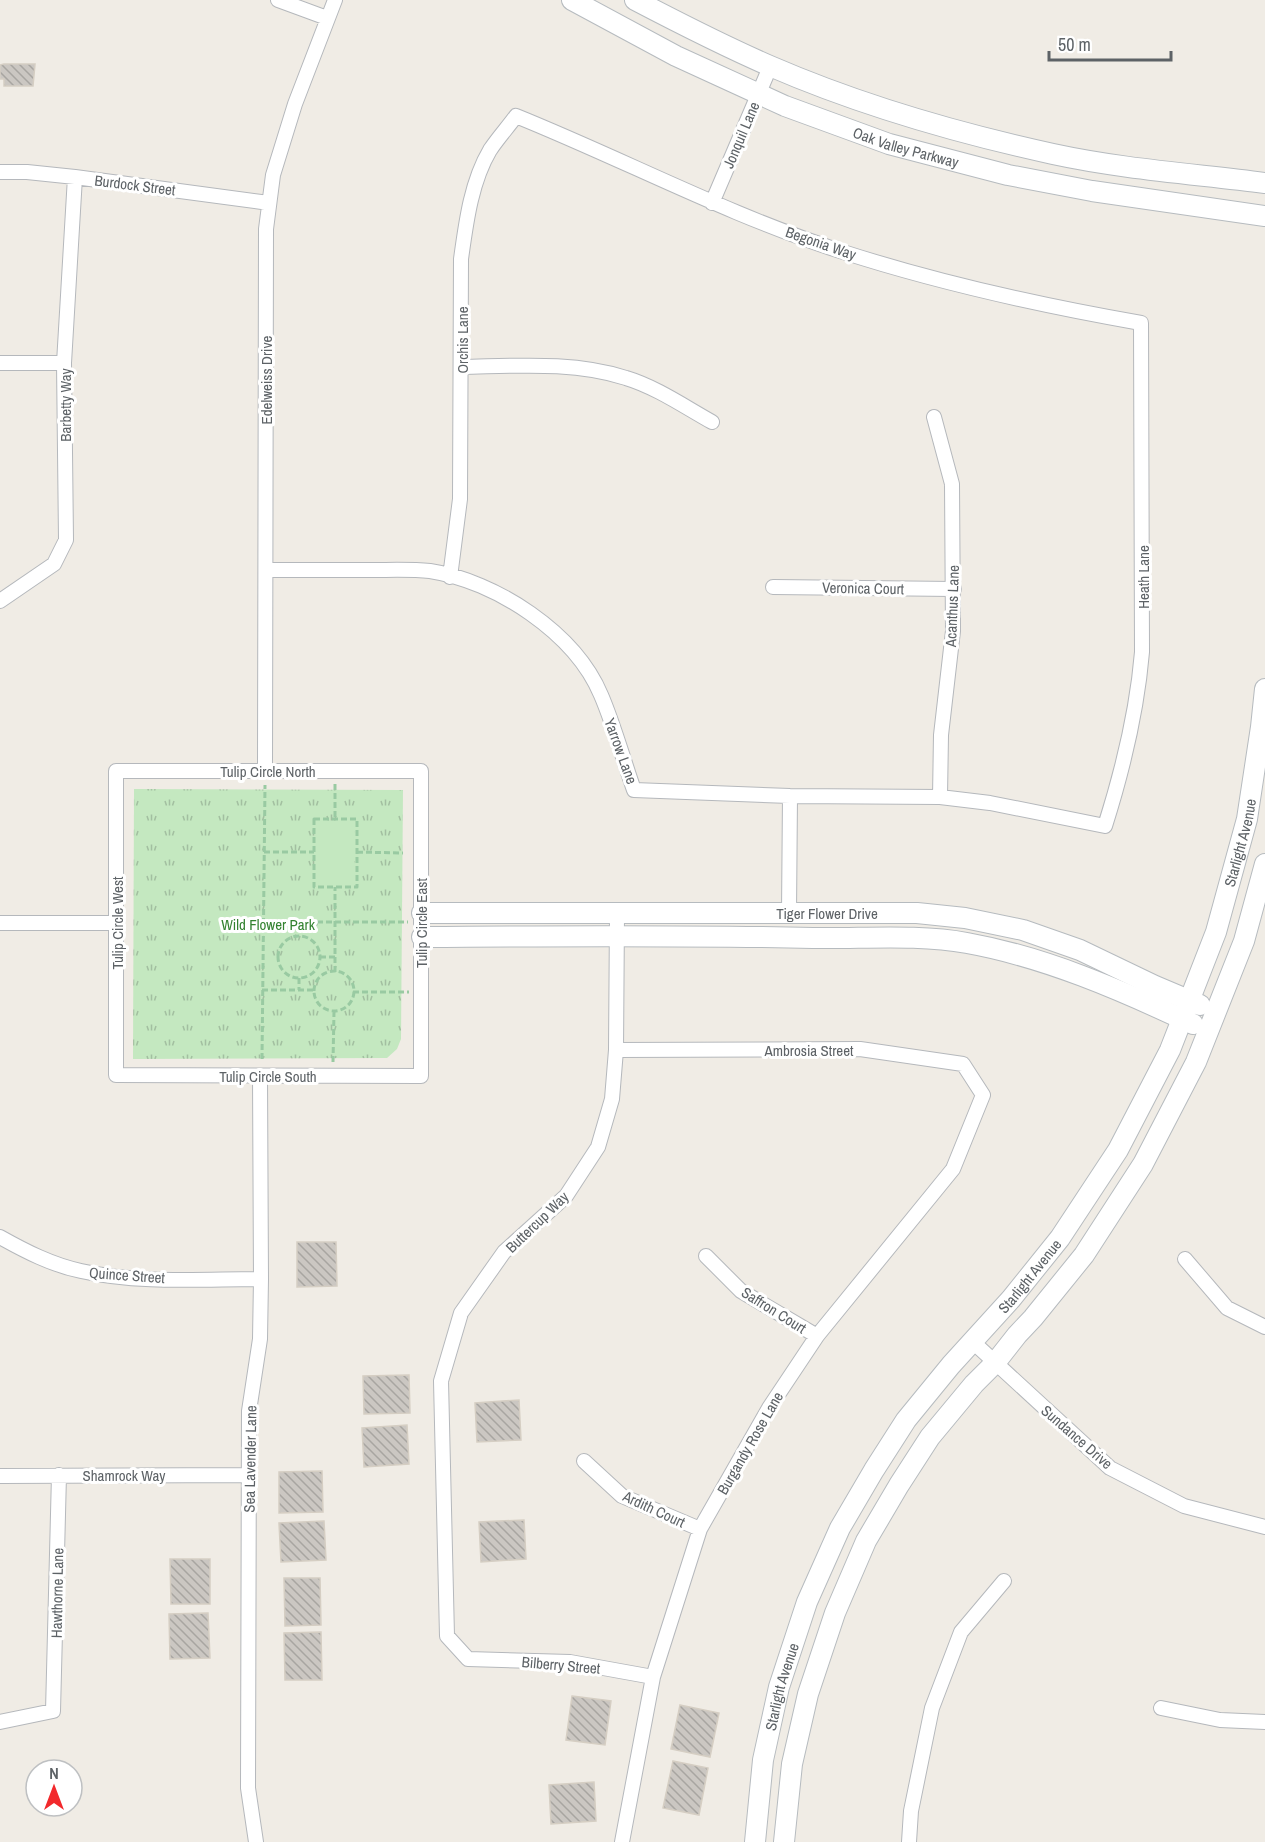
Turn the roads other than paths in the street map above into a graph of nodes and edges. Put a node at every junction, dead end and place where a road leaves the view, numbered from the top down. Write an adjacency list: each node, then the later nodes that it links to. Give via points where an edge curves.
1 (278, 0): 5 (street)
2 (335, 0): 5 (street, Edelweiss Drive)
3 (572, 0): 7 (street, Oak Valley Parkway, via 676,56)
4 (635, 0): 6 (street, Oak Valley Parkway)
5 (327, 18): 13 (street, Edelweiss Drive, via 295,104 273,175)
6 (770, 67): 7 (street, Jonquil Lane); 11 (street, Oak Valley Parkway, via 944,127 1054,154)
7 (759, 93): 12 (street, Jonquil Lane); 14 (street, Oak Valley Parkway, via 889,144 1008,175)
8 (516, 116): 12 (street, Begonia Way); 18 (street, Orchis Lane, via 490,151 466,223 461,259)
9 (0, 172): 10 (street, Burdock Street)
10 (75, 177): 13 (street, Burdock Street); 17 (street, Barbetty Way)
11 (1265, 183)
12 (712, 202): 15 (street, Begonia Way, via 838,250 952,283)
13 (269, 203): 21 (street, Edelweiss Drive)
14 (1265, 216)
15 (1140, 323): 32 (street, Heath Lane, via 1142,652 1122,771)
16 (0, 363): 17 (street)
17 (64, 363): 25 (street, Barbetty Way, via 66,540 54,564)
18 (462, 367): 20 (street, via 553,366 604,372 649,388); 22 (street, Orchis Lane, via 460,499)
19 (934, 417): 24 (street, Acanthus Lane, via 952,484)
20 (712, 422)
21 (266, 570): 22 (street, Yarrow Lane, via 412,570); 28 (street, Edelweiss Drive)
22 (450, 577): 30 (street, Yarrow Lane, via 508,599 563,641 601,694 634,790)
23 (773, 587): 24 (street, Veronica Court)
24 (954, 589): 31 (street, Acanthus Lane, via 941,735)
25 (0, 601)
26 (1265, 689): 40 (street, Starlight Avenue, via 1247,819 1216,932)
27 (116, 771): 28 (street, Tulip Circle North); 37 (street, Tulip Circle West)
28 (265, 771): 29 (street, Tulip Circle North)
29 (421, 771): 38 (street, Tulip Circle East)
30 (790, 796): 31 (street, Yarrow Lane); 34 (street)
31 (940, 797): 32 (street, Yarrow Lane, via 1020,808)
32 (1105, 826)
33 (1265, 864): 41 (street, Starlight Avenue, via 1244,941)
34 (789, 912): 35 (street, Tiger Flower Drive); 40 (street, Tiger Flower Drive, via 917,914 965,918 1023,930 1080,950)
35 (617, 914): 38 (street, Tiger Flower Drive); 39 (street, Buttercup Way)
36 (0, 923): 37 (street)
37 (117, 923): 44 (street, Tulip Circle West)
38 (422, 924): 39 (street, Tiger Flower Drive); 46 (street, Tulip Circle East)
39 (617, 936): 40 (street, Tiger Flower Drive, via 926,939 965,943 1014,954 1142,1000); 43 (street, Buttercup Way)
40 (1186, 1009): 41 (street, Tiger Flower Drive); 42 (street, Tiger Flower Drive); 54 (street, Starlight Avenue, via 1170,1050 1118,1150 1060,1238)
41 (1215, 1012): 42 (street, Starlight Avenue)
42 (1208, 1030): 55 (street, Starlight Avenue, via 1196,1062 1143,1164 1084,1255)
43 (616, 1050): 47 (street, Ambrosia Street, via 860,1049 963,1064); 63 (street, Buttercup Way, via 612,1099 598,1147 566,1196 504,1252 461,1313 441,1381 447,1636)
44 (116, 1075): 45 (street, Tulip Circle South)
45 (260, 1076): 46 (street, Tulip Circle South); 51 (street, Sea Lavender Lane)
46 (420, 1076)
47 (983, 1095): 53 (street, Burgandy Rose Lane, via 953,1169)
48 (0, 1237): 51 (street, Quince Street, via 35,1256 79,1271 125,1277)
49 (706, 1256): 53 (street, Saffron Court, via 741,1291)
50 (1185, 1259): 52 (street, via 1227,1308)
51 (261, 1279): 58 (street, Sea Lavender Lane, via 260,1339 249,1411)
52 (1265, 1327)
53 (817, 1336): 61 (street, Burgandy Rose Lane, via 769,1408)
54 (973, 1342): 55 (street, Sundance Drive); 70 (street, Starlight Avenue, via 906,1420 840,1528 812,1592 779,1687 763,1760)
55 (995, 1363): 60 (street, Sundance Drive, via 1110,1468 1184,1506); 71 (street, Starlight Avenue, via 930,1437 866,1541 835,1612 808,1694 795,1752)
56 (584, 1461): 61 (street, Ardith Court, via 622,1496)
57 (59, 1475): 58 (street, Shamrock Way); 59 (street, Shamrock Way); 66 (street, Hawthorne Lane, via 53,1711)
58 (249, 1475): 68 (street, Sea Lavender Lane, via 248,1788)
59 (0, 1476)
60 (1265, 1527)
61 (700, 1529): 64 (street, Burgandy Rose Lane)
62 (1004, 1581): 72 (street, via 961,1632 932,1708 911,1811)
63 (468, 1659): 64 (street, Bilberry Street, via 570,1662)
64 (653, 1677): 69 (street, Burgandy Rose Lane)
65 (1161, 1708): 67 (street, via 1220,1720)
66 (0, 1722)
67 (1265, 1722)
68 (256, 1842)
69 (622, 1842)
70 (755, 1842)
71 (784, 1842)
72 (909, 1842)

